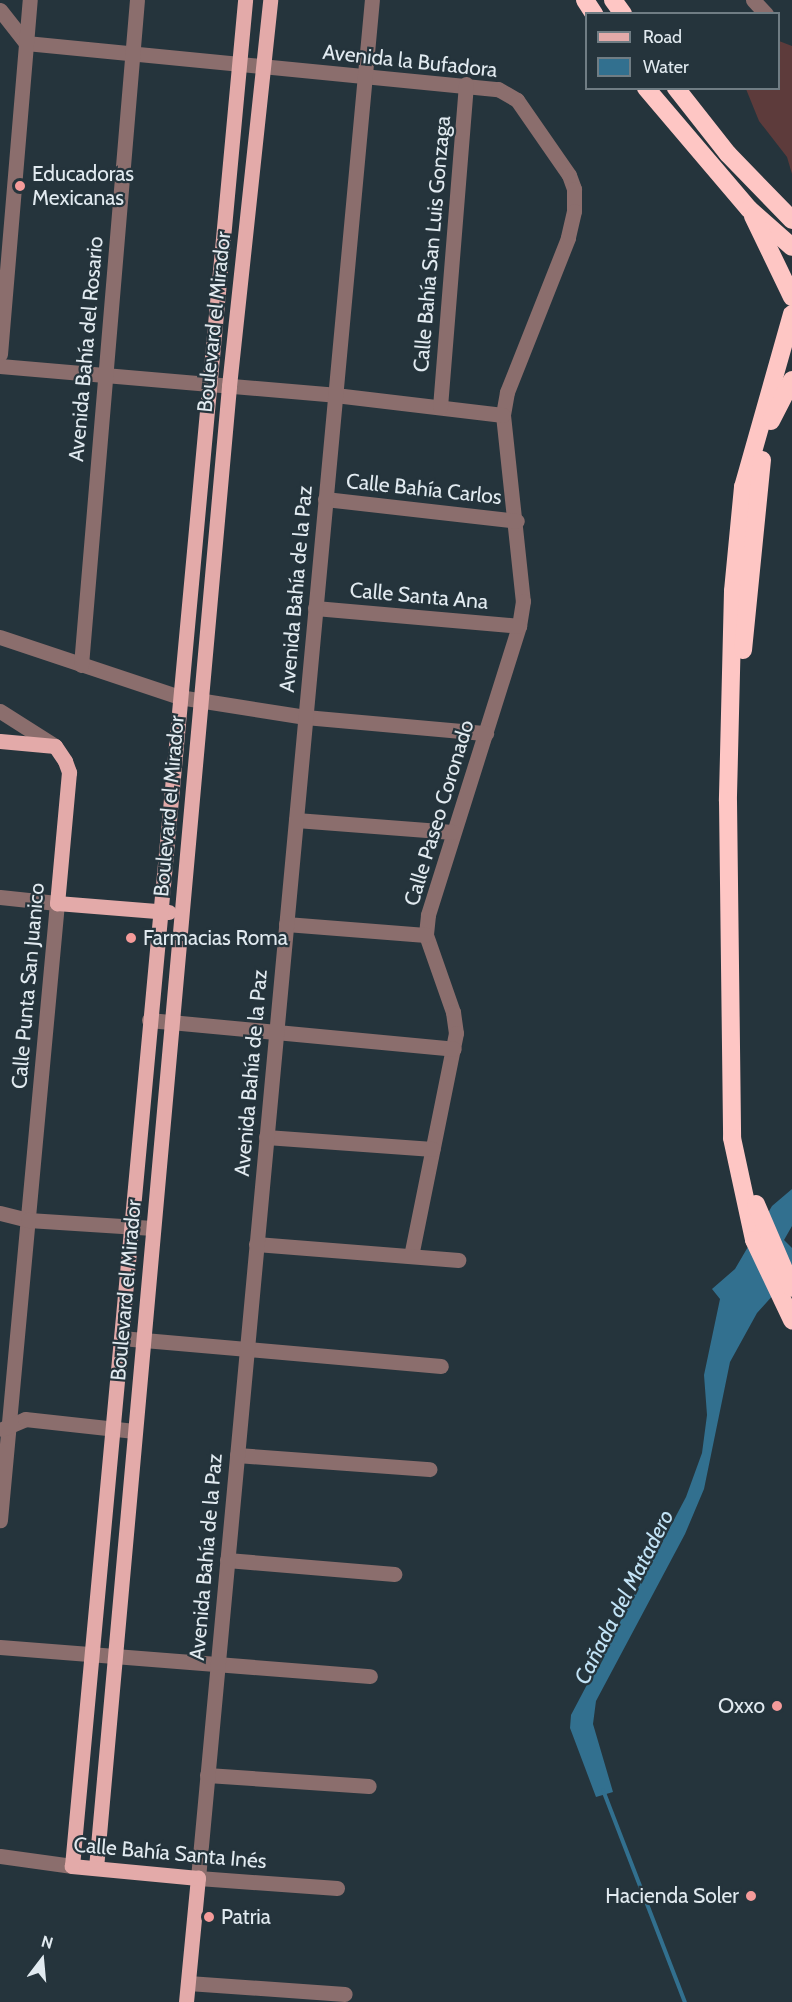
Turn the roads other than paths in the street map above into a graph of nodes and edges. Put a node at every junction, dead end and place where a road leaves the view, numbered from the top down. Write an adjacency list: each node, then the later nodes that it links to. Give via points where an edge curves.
1 (30, 0): 9 (street)
2 (137, 0): 10 (street, Avenida Bahía del Rosario)
3 (245, 0): 11 (main road, Boulevard el Mirador)
4 (270, 0): 12 (main road, Boulevard el Mirador)
5 (372, 0): 13 (street, Avenida Bahía de la Paz)
6 (753, 0): 8 (street)
7 (0, 9): 9 (street)
8 (764, 12)
9 (26, 43): 10 (street, Avenida la Bufadora); 22 (street)
10 (132, 55): 11 (street, Avenida la Bufadora); 24 (street, Avenida Bahía del Rosario)
11 (237, 66): 12 (street, Avenida la Bufadora); 26 (main road, Boulevard el Mirador)
12 (262, 68): 13 (street, Avenida la Bufadora); 27 (main road, Boulevard el Mirador)
13 (364, 76): 14 (street, Avenida la Bufadora); 28 (street, Avenida Bahía de la Paz)
14 (466, 84): 29 (street, Calle Bahía San Luis Gonzaga); 30 (street, Avenida la Bufadora, via 501,89 518,100 569,175 574,189 568,238 507,392)
15 (648, 90): 17 (highway)
16 (678, 90): 18 (highway, via 728,154)
17 (749, 209): 19 (highway); 20 (highway)
18 (791, 219)
19 (792, 247)
20 (792, 297)
21 (792, 314): 65 (highway, via 743,487 733,591 728,801 732,1138 754,1240)
22 (0, 354)
23 (0, 366): 24 (street)
24 (105, 376): 26 (street); 36 (street, Avenida Bahía del Rosario)
25 (792, 380): 65 (highway, via 772,421 759,472 743,649 739,804 742,1136 760,1218)
26 (208, 384): 27 (street); 37 (main road, Boulevard el Mirador)
27 (228, 386): 28 (street); 38 (main road, Boulevard el Mirador)
28 (335, 395): 29 (street); 31 (street, Avenida Bahía de la Paz)
29 (440, 407): 30 (street)
30 (503, 415): 32 (street, Calle Paseo Coronado)
31 (326, 499): 32 (street, Calle Bahía Carlos); 33 (street, Avenida Bahía de la Paz)
32 (517, 521): 34 (street, Calle Paseo Coronado, via 524,586)
33 (315, 608): 34 (street, Calle Santa Ana); 40 (street, Avenida Bahía de la Paz)
34 (519, 626): 41 (street, Calle Paseo Coronado)
35 (0, 637): 36 (street)
36 (81, 665): 37 (street)
37 (179, 697): 38 (street); 48 (main road, Boulevard el Mirador)
38 (200, 700): 40 (street); 49 (main road, Boulevard el Mirador)
39 (0, 711): 43 (street)
40 (304, 717): 41 (street); 44 (street, Avenida Bahía de la Paz)
41 (486, 733): 45 (street, Calle Paseo Coronado)
42 (0, 741): 43 (main road)
43 (56, 746): 47 (main road, Calle Punta San Juanico, via 69,772)
44 (296, 820): 45 (street); 50 (street, Avenida Bahía de la Paz)
45 (453, 832): 51 (street, Calle Paseo Coronado)
46 (0, 897): 47 (street)
47 (57, 903): 48 (main road); 59 (street, Calle Punta San Juanico)
48 (159, 911): 49 (main road); 52 (main road, Boulevard el Mirador)
49 (181, 913): 53 (main road, Boulevard el Mirador)
50 (286, 924): 51 (street); 54 (street, Avenida Bahía de la Paz)
51 (426, 935): 55 (street, Calle Paseo Coronado, via 453,1012)
52 (149, 1020): 53 (street); 60 (main road, Boulevard el Mirador)
53 (171, 1022): 54 (street); 61 (main road, Boulevard el Mirador)
54 (276, 1032): 55 (street); 56 (street, Avenida Bahía de la Paz)
55 (454, 1049): 57 (street, Calle Paseo Coronado)
56 (266, 1137): 57 (street); 62 (street, Avenida Bahía de la Paz)
57 (433, 1149): 63 (street, Calle Paseo Coronado)
58 (0, 1213): 59 (street)
59 (28, 1220): 60 (street); 68 (street, Calle Punta San Juanico)
60 (131, 1227): 61 (street); 67 (main road, Boulevard el Mirador)
61 (153, 1228): 69 (main road, Boulevard el Mirador)
62 (256, 1244): 63 (street); 70 (street, Avenida Bahía de la Paz)
63 (411, 1256): 64 (street)
64 (458, 1260)
65 (787, 1290): 66 (highway)
66 (792, 1320)
67 (121, 1338): 69 (street); 73 (main road, Boulevard el Mirador)
68 (8, 1339): 72 (street, Calle Punta San Juanico)
69 (143, 1341): 70 (street); 74 (main road, Boulevard el Mirador)
70 (247, 1350): 71 (street); 75 (street, Avenida Bahía de la Paz)
71 (441, 1366)
72 (4, 1428): 73 (street, via 25,1419); 77 (street, Calle Punta San Juanico)
73 (112, 1429): 74 (street); 81 (main road, Boulevard el Mirador)
74 (134, 1431): 82 (main road, Boulevard el Mirador)
75 (237, 1455): 76 (street); 78 (street, Avenida Bahía de la Paz)
76 (429, 1469)
77 (0, 1520)
78 (227, 1560): 79 (street); 83 (street, Avenida Bahía de la Paz)
79 (394, 1574)
80 (0, 1647): 81 (street)
81 (92, 1654): 82 (street); 88 (main road, Boulevard el Mirador)
82 (115, 1656): 83 (street); 89 (main road, Boulevard el Mirador)
83 (218, 1664): 84 (street); 85 (street, Avenida Bahía de la Paz)
84 (370, 1676)
85 (207, 1775): 86 (street); 90 (street, Avenida Bahía de la Paz)
86 (369, 1786)
87 (0, 1856): 88 (street, Calle Bahía Santa Inés)
88 (72, 1866): 89 (main road, Calle Bahía Santa Inés)
89 (96, 1868): 90 (main road, Calle Bahía Santa Inés)
90 (198, 1878): 91 (street, Calle Bahía Santa Inés); 92 (main road, Avenida Bahía de la Paz)
91 (337, 1888)
92 (188, 1983): 93 (street); 94 (main road, Avenida Bahía de la Paz)
93 (345, 1994)
94 (186, 2002)

